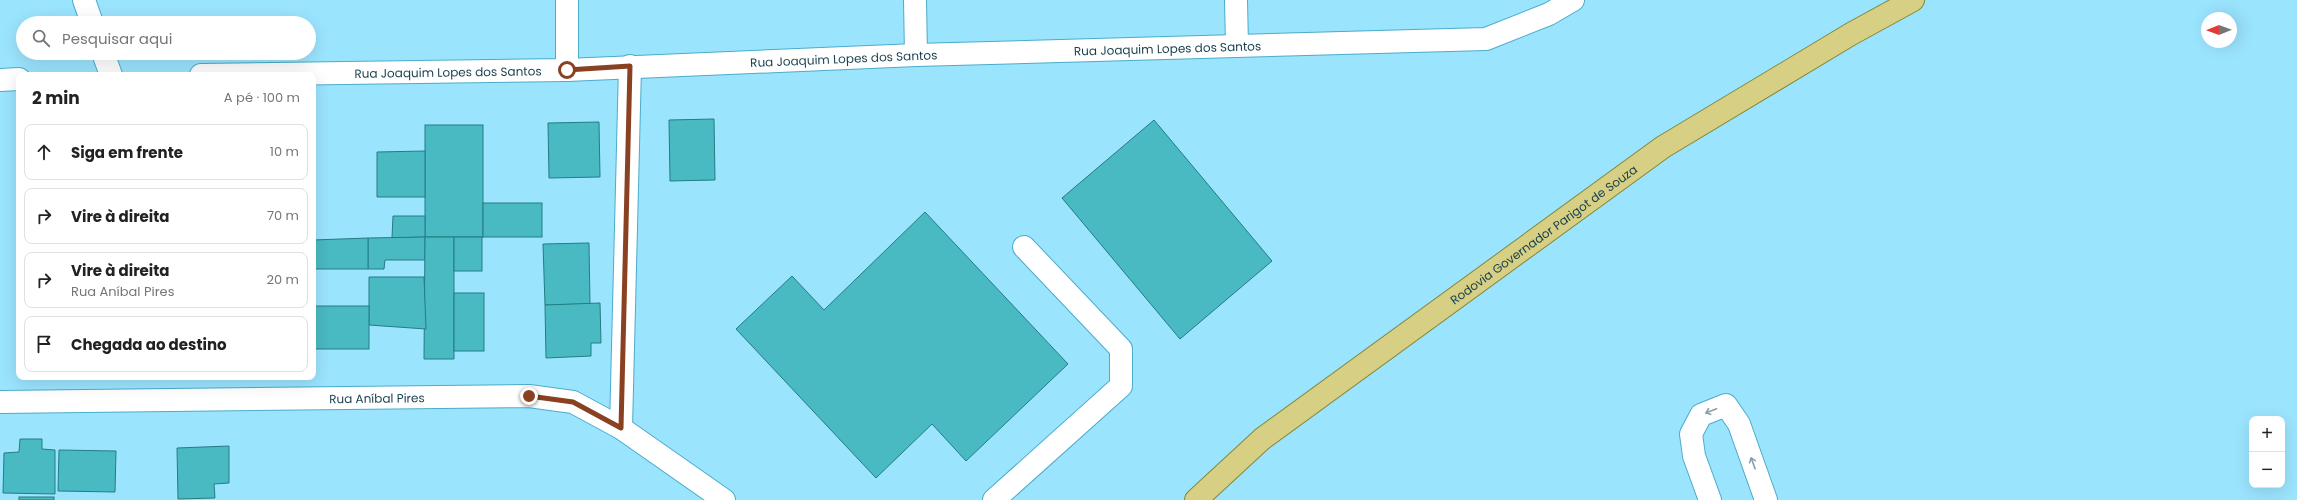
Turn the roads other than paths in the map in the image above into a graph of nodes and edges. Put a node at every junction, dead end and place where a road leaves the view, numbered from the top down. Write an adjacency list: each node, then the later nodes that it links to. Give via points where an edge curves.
1 (84, 0): 8 (street)
2 (567, 0): 13 (street)
3 (915, 0): 10 (street)
4 (1236, 0): 9 (street)
5 (1573, 0): 7 (street)
6 (1913, 0): 23 (main road, Rodovia Governador Parigot de Souza, via 1851,34 1663,147 1262,439)
7 (1548, 7): 9 (street, Rua Joaquim Lopes dos Santos, via 1486,39)
8 (90, 16)
9 (1237, 46): 10 (street, Rua Joaquim Lopes dos Santos)
10 (916, 55): 12 (street, Rua Joaquim Lopes dos Santos)
11 (106, 60): 14 (street)
12 (630, 66): 13 (street, Rua Joaquim Lopes dos Santos); 20 (street)
13 (567, 70): 15 (street, Rua Joaquim Lopes dos Santos)
14 (110, 72)
15 (316, 73)
16 (16, 79): 17 (street)
17 (0, 80)
18 (1024, 247): 22 (street, via 1121,349 1121,386)
19 (0, 402): 20 (street, Rua Aníbal Pires, via 529,396 573,402)
20 (621, 428): 21 (street, Rua Aníbal Pires)
21 (724, 500)
22 (994, 500)
23 (1196, 500)
24 (1710, 500): 25 (street, one-way to 24, via 1739,424 1726,405 1701,415 1691,434 1694,456)
25 (1766, 500)

